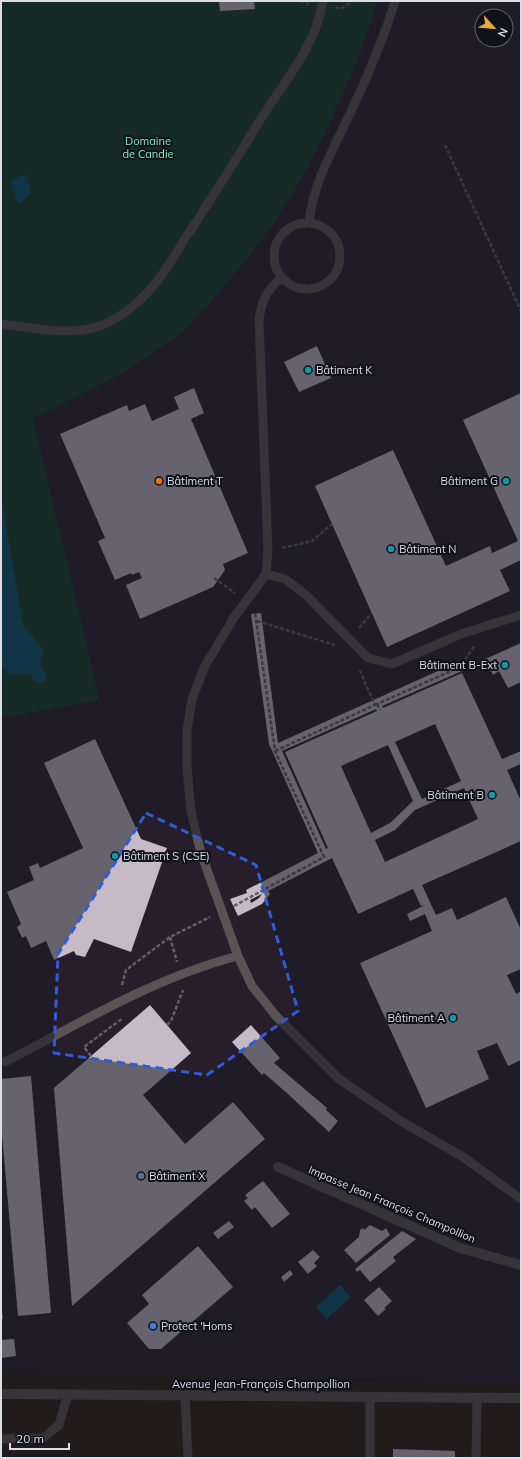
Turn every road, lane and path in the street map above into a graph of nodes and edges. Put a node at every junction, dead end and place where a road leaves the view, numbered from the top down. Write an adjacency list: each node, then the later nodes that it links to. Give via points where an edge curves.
1 (323, 1): 7 (lane, via 312,39 298,63 158,280 133,308 109,323 84,329 58,332)
2 (395, 1): 4 (lane, via 366,80 321,173 311,202)
3 (445, 145): 6 (path)
4 (309, 222): 5 (lane, via 295,224 282,232 274,249 274,266); 5 (lane, via 324,227 336,238 341,254 338,271 328,284 315,290 297,289)
5 (281, 278): 10 (lane, via 269,289 262,302 259,320 268,552)
6 (521, 311)
7 (1, 324)
8 (332, 524): 9 (path)
9 (312, 541)
10 (266, 574): 12 (lane); 17 (lane, via 285,579 306,595)
11 (214, 578): 12 (path)
12 (247, 600): 23 (lane, via 205,666 192,699 188,730 190,811 201,853)
13 (372, 613): 17 (path)
14 (256, 614): 16 (path)
15 (521, 614): 17 (lane, via 461,634 392,664 368,658)
16 (257, 621): 17 (path, via 341,647); 22 (path)
17 (349, 639)
18 (481, 642): 20 (path, via 475,645 460,667)
19 (356, 663): 20 (path)
20 (376, 705): 21 (path); 22 (path)
21 (380, 710)
22 (275, 750): 23 (path, via 324,856)
23 (223, 911): 24 (lane); 25 (path, via 170,937 126,970 121,989)
24 (238, 956): 25 (lane, via 194,969); 29 (lane, via 252,986 276,1016 338,1078 399,1120 463,1157)
25 (126, 999): 26 (path, via 132,1011 84,1047); 27 (lane)
26 (91, 1056)
27 (1, 1062)
28 (278, 1167): 30 (street, Impasse Jean François Champollion, via 460,1248)
29 (521, 1199)
30 (521, 1265)
31 (1, 1394): 32 (street, Avenue Jean-François Champollion)
32 (68, 1394): 33 (street, Avenue Jean-François Champollion); 37 (lane, via 59,1425 43,1438)
33 (185, 1396): 34 (street, Avenue Jean-François Champollion); 38 (lane)
34 (370, 1397): 35 (street, Avenue Jean-François Champollion); 39 (lane)
35 (476, 1398): 36 (street, Avenue Jean-François Champollion); 40 (lane)
36 (521, 1398)
37 (1, 1439)
38 (188, 1458)
39 (370, 1458)
40 (476, 1458)

